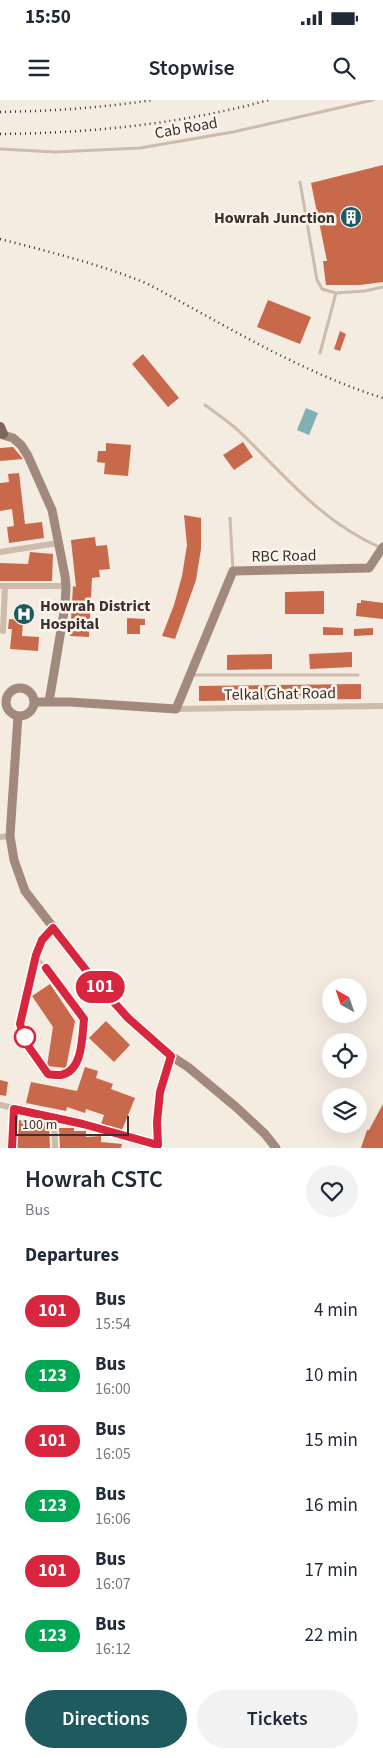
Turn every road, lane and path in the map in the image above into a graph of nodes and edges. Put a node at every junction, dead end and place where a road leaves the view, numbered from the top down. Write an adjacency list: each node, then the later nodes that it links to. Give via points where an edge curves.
1 (373, 100): 2 (lane, Cab Road, via 182,142 140,148 55,152)
2 (0, 149)
3 (300, 182): 5 (lane, via 317,280 322,289)
4 (383, 287): 5 (lane)
5 (336, 293): 6 (lane)
6 (320, 353)
7 (205, 404): 11 (lane, via 240,432 316,507 360,538)
8 (1, 432): 10 (main road, via 21,445 28,456 52,510)
9 (230, 518): 13 (lane)
10 (58, 543): 12 (street); 15 (main road)
11 (382, 548): 13 (main road, RBC Road, via 368,568)
12 (0, 552)
13 (233, 571): 17 (main road, RBC Road)
14 (3, 586): 15 (street); 16 (street)
15 (66, 586): 21 (main road)
16 (0, 630)
17 (189, 675): 18 (lane); 23 (main road, RBC Road)
18 (358, 675)
19 (4, 694): 20 (main road, via 23,688 31,693); 24 (main road, via 7,708)
20 (34, 702): 21 (main road); 24 (main road, via 27,713)
21 (49, 702): 23 (main road)
22 (383, 706): 23 (street, Telkal Ghat Road)
23 (176, 709)
24 (18, 716): 25 (main road)
25 (10, 836): 26 (street); 27 (main road, via 25,891)
26 (0, 837)
27 (53, 928): 28 (lane, via 42,940); 29 (main road, via 128,1018)
28 (36, 955): 28 (lane, via 20,1024 26,1043 48,1074 62,1075 72,1069 78,1058 84,1019)
29 (171, 1056): 33 (street, via 160,1092); 36 (main road, via 236,1107)
30 (0, 1105): 31 (street)
31 (14, 1109): 32 (street); 34 (street)
32 (54, 1117): 33 (street); 35 (street)
33 (158, 1146)
34 (12, 1148)
35 (55, 1148)
36 (276, 1148)

